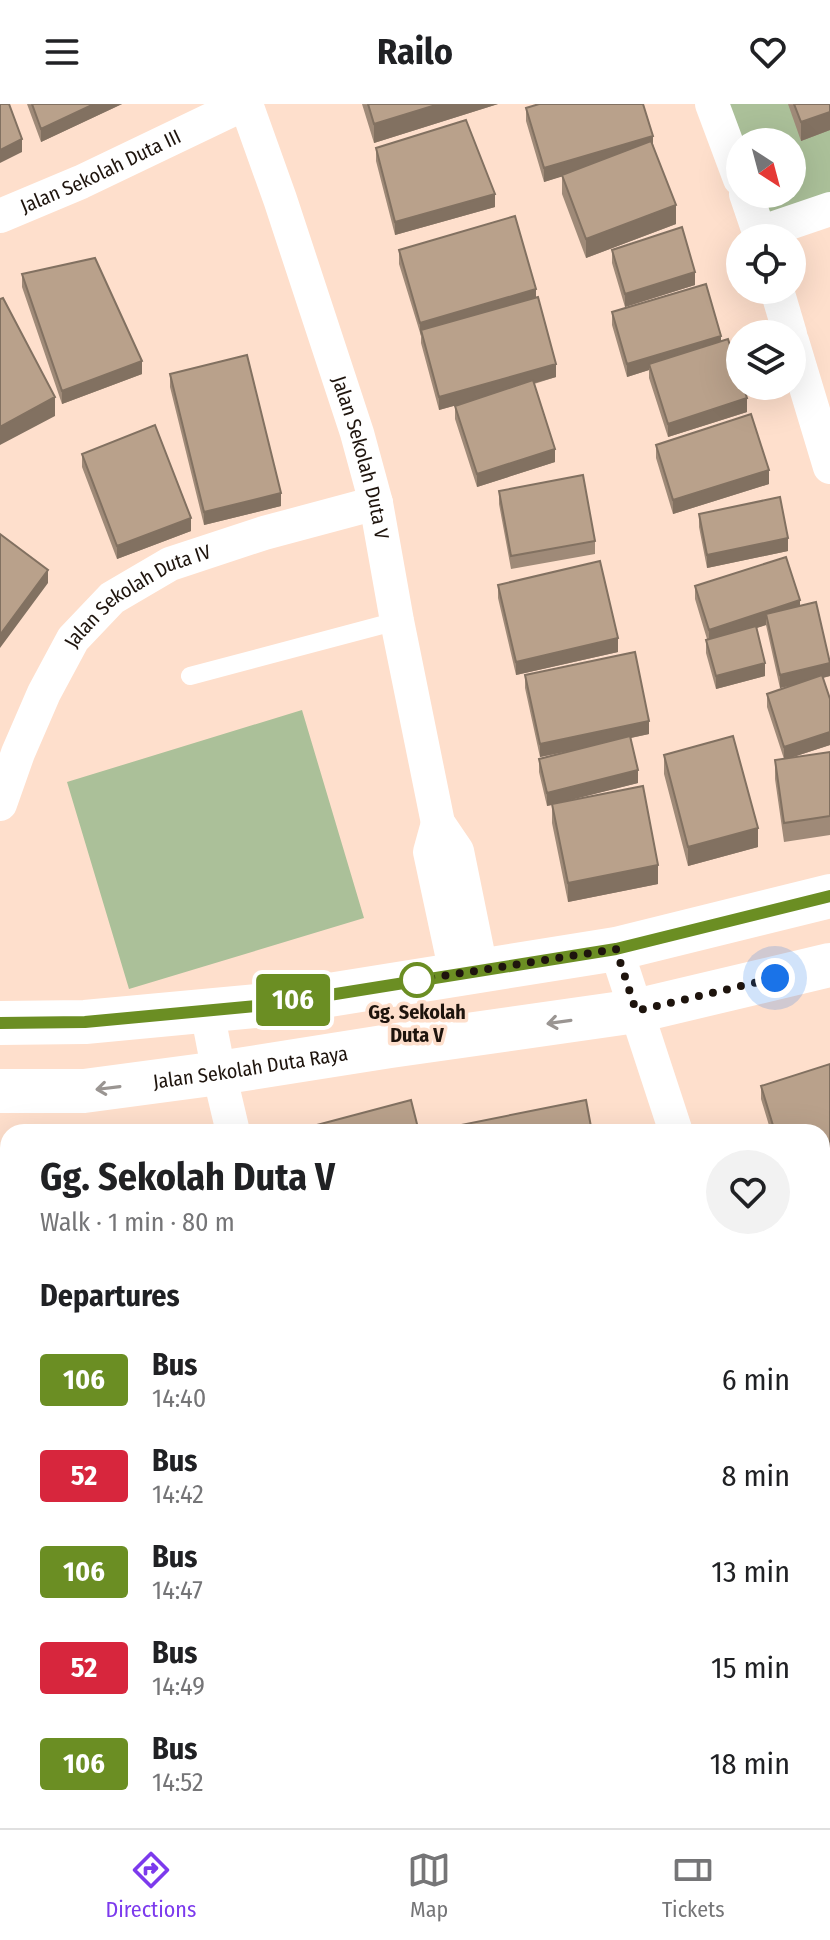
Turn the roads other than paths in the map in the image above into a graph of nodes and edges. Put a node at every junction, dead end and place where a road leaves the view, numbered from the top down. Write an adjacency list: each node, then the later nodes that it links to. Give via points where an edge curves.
1 (245, 104): 5 (street, Jalan Sekolah Duta III); 9 (street, Jalan Sekolah Duta V)
2 (712, 104): 3 (street)
3 (726, 142)
4 (830, 209): 6 (street)
5 (0, 216)
6 (790, 224)
7 (806, 387): 8 (street)
8 (830, 467)
9 (376, 503): 10 (street, Jalan Sekolah Duta V); 12 (street, Jalan Sekolah Duta IV, via 170,564 112,598 73,639 38,705)
10 (397, 621): 11 (lane); 16 (street, Jalan Sekolah Duta V, via 438,823 430,852)
11 (190, 676)
12 (0, 804)
13 (830, 896): 14 (street)
14 (616, 949): 16 (street); 18 (street)
15 (830, 965): 18 (street, Jalan Sekolah Duta Raya)
16 (468, 971): 17 (street)
17 (207, 1011): 19 (street); 20 (street)
18 (636, 1011): 20 (street, Jalan Sekolah Duta Raya, one-way to 20); 23 (street)
19 (0, 1023)
20 (219, 1073): 21 (street, Jalan Sekolah Duta Raya, one-way to 21, via 84,1091); 22 (street)
21 (0, 1091)
22 (231, 1124)
23 (673, 1124)

